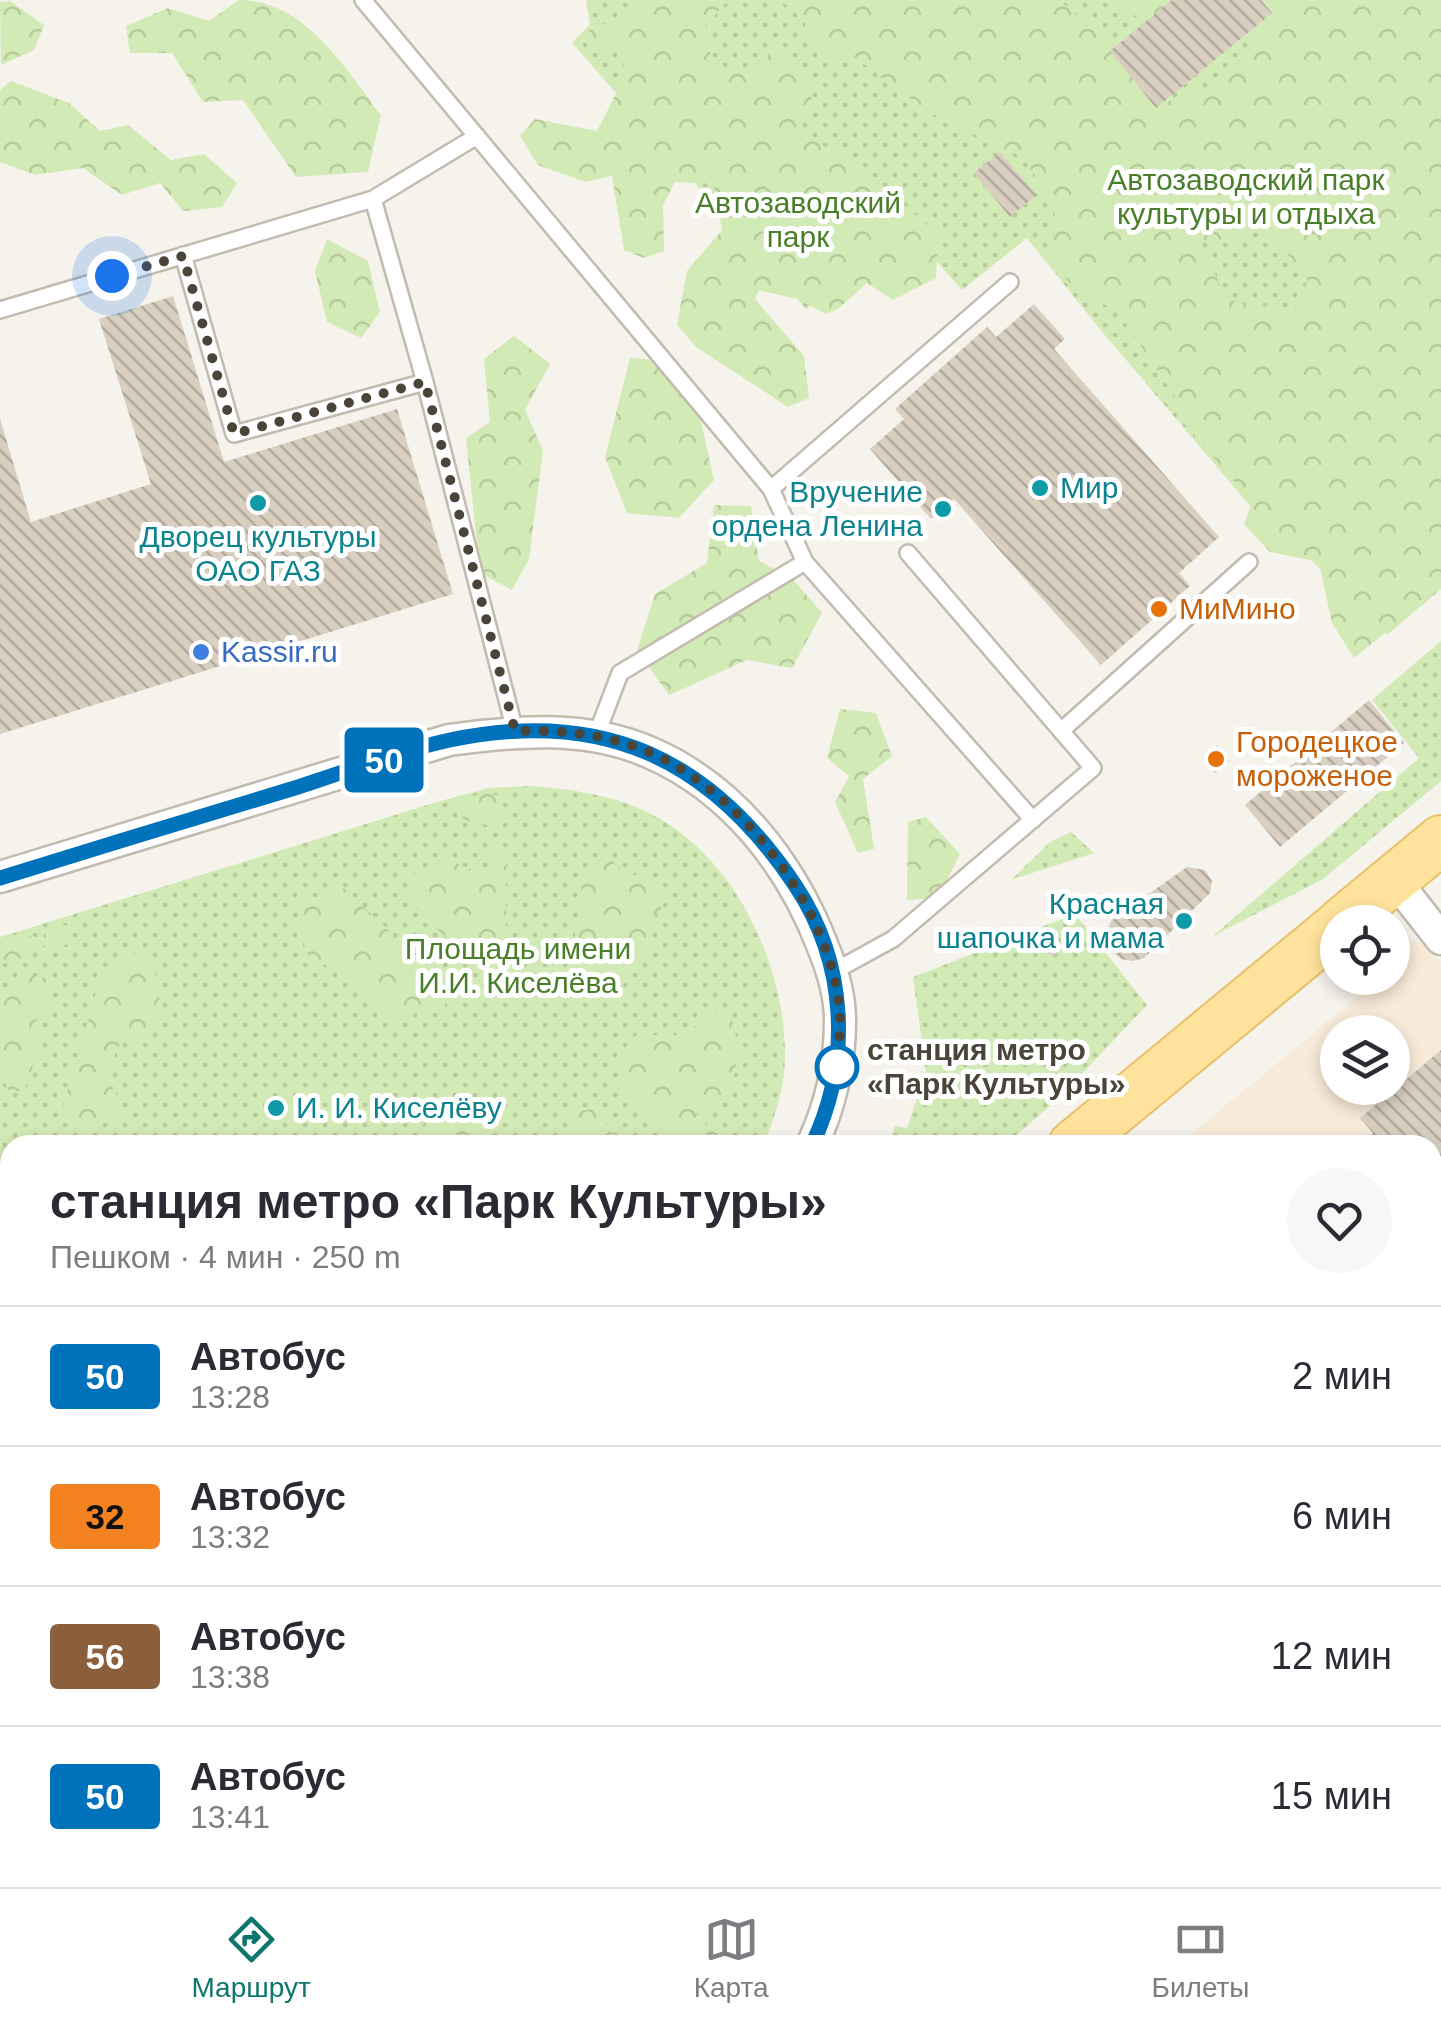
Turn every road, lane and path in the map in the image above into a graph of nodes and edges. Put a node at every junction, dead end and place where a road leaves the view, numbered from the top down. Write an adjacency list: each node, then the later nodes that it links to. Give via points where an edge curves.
1 (363, 0): 2 (lane)
2 (478, 136): 3 (lane); 8 (lane)
3 (372, 198): 4 (lane); 7 (lane)
4 (183, 256): 6 (lane); 7 (lane, via 234,434)
5 (1010, 282): 8 (lane)
6 (0, 310)
7 (425, 382): 12 (lane)
8 (771, 490): 10 (lane)
9 (908, 553): 13 (lane)
10 (805, 562): 14 (lane, via 620,673); 15 (lane)
11 (1249, 562): 13 (lane)
12 (515, 731): 14 (street); 17 (street, via 449,740)
13 (1061, 731): 15 (lane, via 1093,768)
14 (596, 736): 22 (street, via 648,751 733,807 800,894)
15 (1032, 820): 22 (lane, via 893,939)
16 (1441, 840): 18 (main road)
17 (0, 878)
18 (1394, 880): 19 (main road); 20 (street)
19 (1363, 905)
20 (1441, 939)
21 (1320, 941): 24 (main road)
22 (833, 972): 23 (street, via 840,1017 837,1069)
23 (820, 1135)
24 (1085, 1135)

